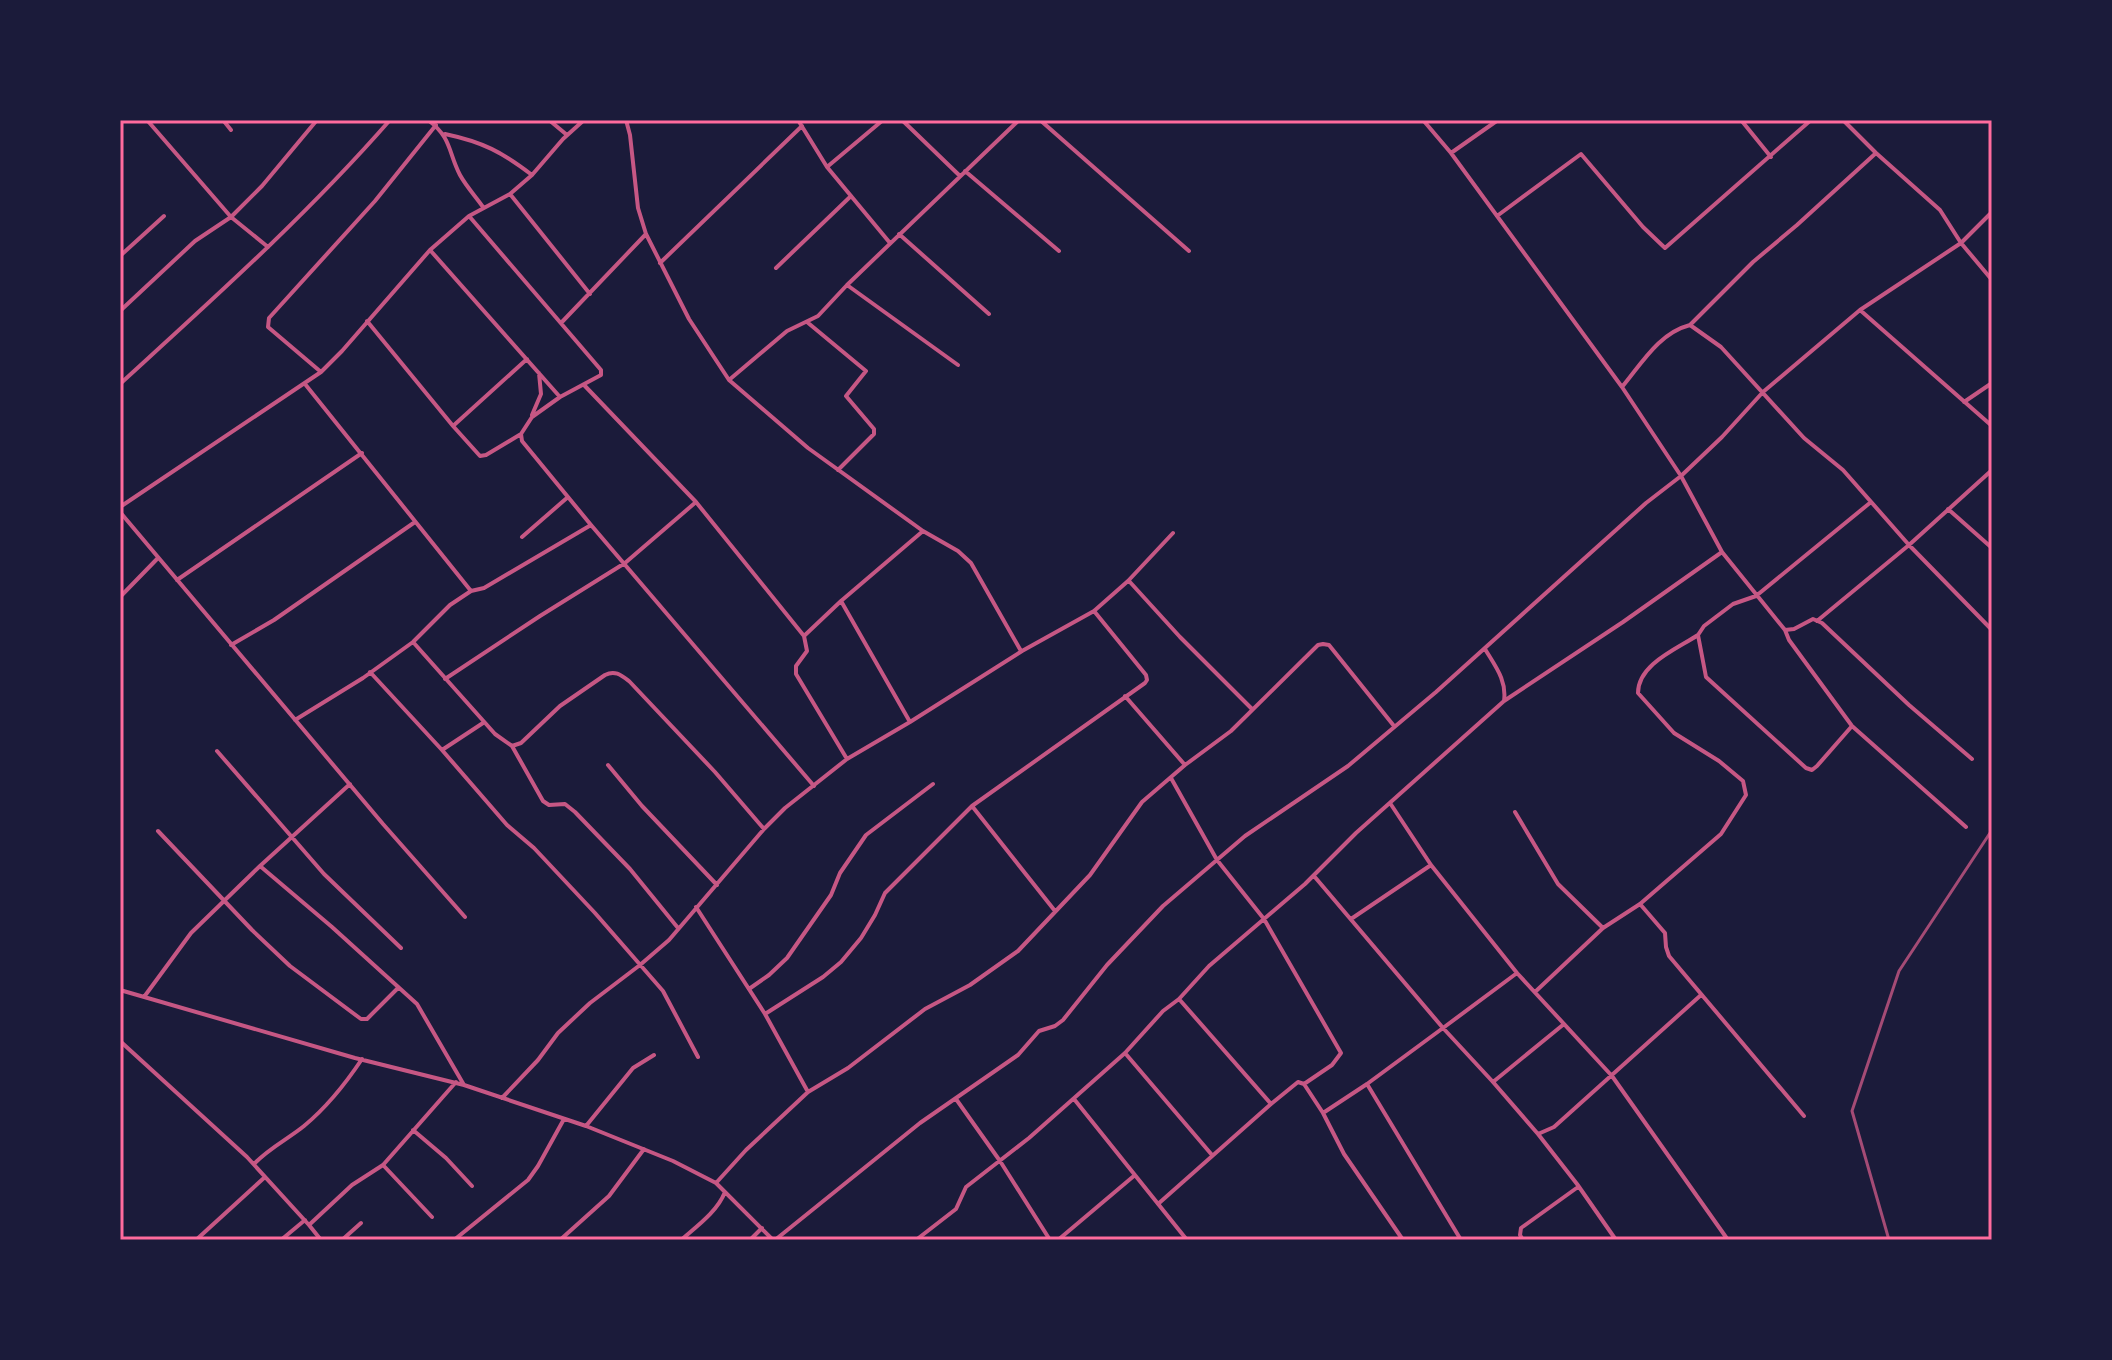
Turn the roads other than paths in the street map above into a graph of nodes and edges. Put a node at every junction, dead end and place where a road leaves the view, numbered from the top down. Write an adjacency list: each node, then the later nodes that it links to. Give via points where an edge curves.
1 (147, 120): 37 (street)
2 (223, 120): 20 (street)
3 (317, 120): 37 (street)
4 (390, 120): 42 (street)
5 (428, 120): 19 (street)
6 (549, 120): 22 (street)
7 (584, 120): 22 (street)
8 (626, 120): 38 (street)
9 (883, 120): 26 (street)
10 (902, 120): 29 (street)
11 (1019, 120): 27 (street)
12 (1040, 120): 45 (street)
13 (1423, 120): 23 (street)
14 (1498, 120): 23 (street)
15 (1741, 120): 25 (street)
16 (1811, 120): 25 (street)
17 (1843, 120): 24 (street)
18 (800, 123): 26 (street); 47 (street)
19 (436, 125): 21 (street); 61 (street, via 267,322)
20 (231, 130)
21 (444, 134): 28 (street, via 505,155); 32 (street, via 460,175)
22 (567, 135): 28 (street)
23 (1451, 153): 36 (street)
24 (1876, 153): 41 (street, via 1940,210); 58 (street)
25 (1771, 157): 36 (street, via 1665,248 1581,154)
26 (827, 167): 31 (street)
27 (965, 171): 29 (street); 44 (street)
28 (532, 175): 30 (street)
29 (960, 176): 39 (street)
30 (510, 194): 32 (street); 51 (street)
31 (851, 196): 40 (street); 48 (street)
32 (483, 207): 35 (street)
33 (1992, 212): 41 (street)
34 (164, 216): 46 (street)
35 (469, 216): 43 (street); 57 (street)
36 (1496, 216): 68 (street)
37 (231, 217): 42 (street); 53 (street, via 195,241)
38 (646, 234): 47 (street); 51 (street)
39 (899, 234): 40 (street); 54 (street)
40 (890, 243): 50 (street)
41 (1961, 243): 49 (street); 52 (street)
42 (268, 247): 65 (street)
43 (430, 250): 55 (street); 59 (street)
44 (1059, 251)
45 (1189, 251)
46 (120, 256)
47 (660, 264): 63 (street)
48 (776, 268)
49 (1992, 280)
50 (847, 285): 56 (street); 60 (street)
51 (590, 294): 57 (street)
52 (1860, 310): 69 (street); 71 (street)
53 (120, 311)
54 (989, 314)
55 (367, 321): 61 (street); 73 (street)
56 (807, 322): 63 (street, via 787,331); 77 (street, via 866,371 846,397 874,434)
57 (561, 323): 67 (street, via 601,370)
58 (1690, 325): 68 (street, via 1658,343); 69 (street, via 1721,347)
59 (527, 359): 62 (street); 73 (street)
60 (958, 365)
61 (321, 372): 66 (street)
62 (539, 373): 70 (street); 72 (street, via 541,394)
63 (729, 380): 77 (street)
64 (1992, 383): 71 (street)
65 (120, 384)
66 (305, 384): 76 (street); 84 (street)
67 (584, 385): 70 (street); 81 (street)
68 (1622, 387): 79 (street)
69 (1763, 392): 79 (street); 82 (street)
70 (560, 397): 72 (street)
71 (1964, 402): 74 (street)
72 (532, 417): 75 (street)
73 (453, 426): 75 (street, via 480,456)
74 (1992, 426)
75 (521, 434): 80 (street)
76 (362, 453): 85 (street); 95 (street)
77 (838, 470): 87 (street)
78 (1992, 470): 83 (street)
79 (1681, 476): 92 (street); 109 (street)
80 (568, 497): 86 (street); 89 (street)
81 (696, 502): 94 (street); 106 (street)
82 (1871, 502): 90 (street); 98 (street)
83 (1948, 509): 90 (street); 91 (street)
84 (120, 510): 93 (street)
85 (416, 521): 97 (street); 108 (street)
86 (591, 525): 94 (street); 97 (street)
87 (923, 531): 100 (street); 110 (street, via 971,563)
88 (1173, 533): 96 (street)
89 (522, 537)
90 (1909, 545): 102 (street); 104 (street)
91 (1992, 548)
92 (1722, 552): 98 (street); 114 (street)
93 (158, 558): 95 (street); 99 (street)
94 (625, 563): 112 (street); 131 (street)
95 (177, 580): 108 (street)
96 (1128, 581): 101 (street); 115 (street)
97 (471, 591): 107 (street)
98 (1756, 596): 103 (street); 105 (street, via 1733,604)
99 (120, 597)
100 (841, 601): 106 (street); 118 (street)
101 (1094, 611): 110 (street); 113 (street, via 1146,675 1145,683)
102 (1817, 621): 103 (street); 125 (street)
103 (1785, 630): 120 (street)
104 (1992, 630)
105 (1698, 635): 120 (street, via 1706,677 1806,768 1817,766); 145 (street, via 1650,666 1638,683 1638,693 1674,733 1743,781 1746,795 1721,834)
106 (804, 636): 124 (street, via 807,651 796,674)
107 (413, 642): 111 (street); 112 (street)
108 (231, 645): 116 (street)
109 (1485, 649): 114 (street, via 1502,677); 119 (street)
110 (1022, 651): 118 (street)
111 (370, 672): 116 (street); 122 (street)
112 (445, 679): 117 (street)
113 (1125, 696): 127 (street); 133 (street)
114 (1504, 701): 132 (street)
115 (1252, 709): 119 (street, via 1323,644); 127 (street)
116 (295, 720): 129 (street)
117 (484, 722): 121 (street); 122 (street)
118 (910, 722): 124 (street)
119 (1394, 726): 139 (street, via 1338,774)
120 (1852, 726): 135 (street)
121 (512, 746): 136 (street, via 560,706 616,673); 151 (street, via 543,801 565,804 575,812)
122 (442, 750): 154 (street)
123 (217, 751): 138 (street)
124 (847, 759): 131 (street)
125 (1972, 759)
126 (608, 765): 143 (street)
127 (1185, 765): 128 (street)
128 (1171, 777): 139 (street); 147 (street, via 1142,802 1097,866)
129 (350, 784): 138 (street); 148 (street)
130 (933, 784): 157 (street, via 866,835 787,958)
131 (814, 786): 136 (street)
132 (1390, 803): 140 (street); 142 (street)
133 (972, 806): 147 (street); 163 (street, via 885,893 841,962)
134 (1515, 812): 152 (street, via 1558,884)
135 (1966, 827)
136 (764, 829): 143 (street)
137 (158, 831): 144 (street)
138 (291, 837): 141 (street); 153 (street)
139 (1217, 860): 149 (street); 179 (street, via 1152,916 1063,1020 1039,1031 1018,1055)
140 (1431, 865): 150 (street); 155 (street)
141 (260, 866): 144 (street); 156 (street)
142 (1314, 876): 149 (street); 150 (street)
143 (717, 885): 146 (street)
144 (224, 902): 156 (street, via 290,966 361,1019); 161 (street, via 191,933)
145 (1640, 904): 152 (street); 160 (street, via 1665,933 1669,956)
146 (696, 907): 151 (street); 157 (street)
147 (1055, 911): 177 (street, via 1018,951)
148 (465, 917)
149 (1264, 919): 162 (street); 174 (street, via 1341,1053)
150 (1351, 919): 165 (street)
151 (678, 928): 154 (street)
152 (1603, 928): 159 (street)
153 (401, 948)
154 (640, 965): 169 (street, via 663,991); 178 (street, via 558,1033)
155 (1517, 973): 159 (street); 165 (street)
156 (398, 988): 176 (street, via 417,1004)
157 (749, 989): 163 (street)
158 (120, 990): 161 (street)
159 (1535, 992): 164 (street)
160 (1701, 995): 171 (street); 183 (street)
161 (144, 997): 170 (street)
162 (1179, 999): 167 (street); 181 (street)
163 (765, 1014): 177 (street)
164 (1564, 1024): 171 (street); 173 (street)
165 (1443, 1028): 173 (street); 175 (street)
166 (120, 1041): 191 (street)
167 (1125, 1053): 180 (street); 189 (street)
168 (654, 1055): 185 (street, via 633,1068)
169 (698, 1057)
170 (362, 1059): 172 (street); 191 (street, via 306,1124)
171 (1612, 1076): 187 (street, via 1554,1127); 223 (street)
172 (456, 1082): 176 (street); 186 (street)
173 (1493, 1082): 187 (street)
174 (1304, 1084): 181 (street, via 1298,1082); 182 (street)
175 (1367, 1084): 182 (street); 220 (street)
176 (464, 1085): 178 (street)
177 (808, 1092): 195 (street)
178 (502, 1098): 184 (street)
179 (955, 1098): 190 (street); 213 (street)
180 (1074, 1099): 190 (street); 193 (street)
181 (1271, 1104): 189 (street)
182 (1323, 1113): 218 (street, via 1344,1154)
183 (1804, 1116)
184 (564, 1118): 185 (street); 209 (street, via 528,1180)
185 (586, 1126): 188 (street)
186 (413, 1130): 192 (street); 196 (street)
187 (1538, 1134): 197 (street)
188 (644, 1149): 195 (street); 210 (street, via 609,1196)
189 (1213, 1155): 199 (street)
190 (1000, 1161): 214 (street, via 966,1187 956,1209); 215 (street)
191 (254, 1164): 194 (street)
192 (383, 1165): 200 (street); 203 (street)
193 (1135, 1175): 199 (street); 216 (street)
194 (265, 1177): 201 (street); 205 (street)
195 (716, 1183): 198 (street)
196 (472, 1186)
197 (1578, 1187): 221 (street, via 1521,1228); 222 (street)
198 (725, 1191): 204 (street); 211 (street, via 714,1210)
199 (1158, 1204): 217 (street)
200 (432, 1217)
201 (305, 1220): 203 (street); 206 (street)
202 (361, 1223): 208 (street)
203 (309, 1225): 207 (street)
204 (762, 1228): 212 (street); 213 (street)
205 (196, 1240)
206 (281, 1240)
207 (321, 1240)
208 (342, 1240)
209 (454, 1240)
210 (560, 1240)
211 (681, 1240)
212 (750, 1240)
213 (774, 1240)
214 (916, 1240)
215 (1050, 1240)
216 (1058, 1240)
217 (1187, 1240)
218 (1403, 1240)
219 (1451, 1240): 220 (street)
220 (1461, 1240)
221 (1523, 1240)
222 (1616, 1240)
223 (1728, 1240)

